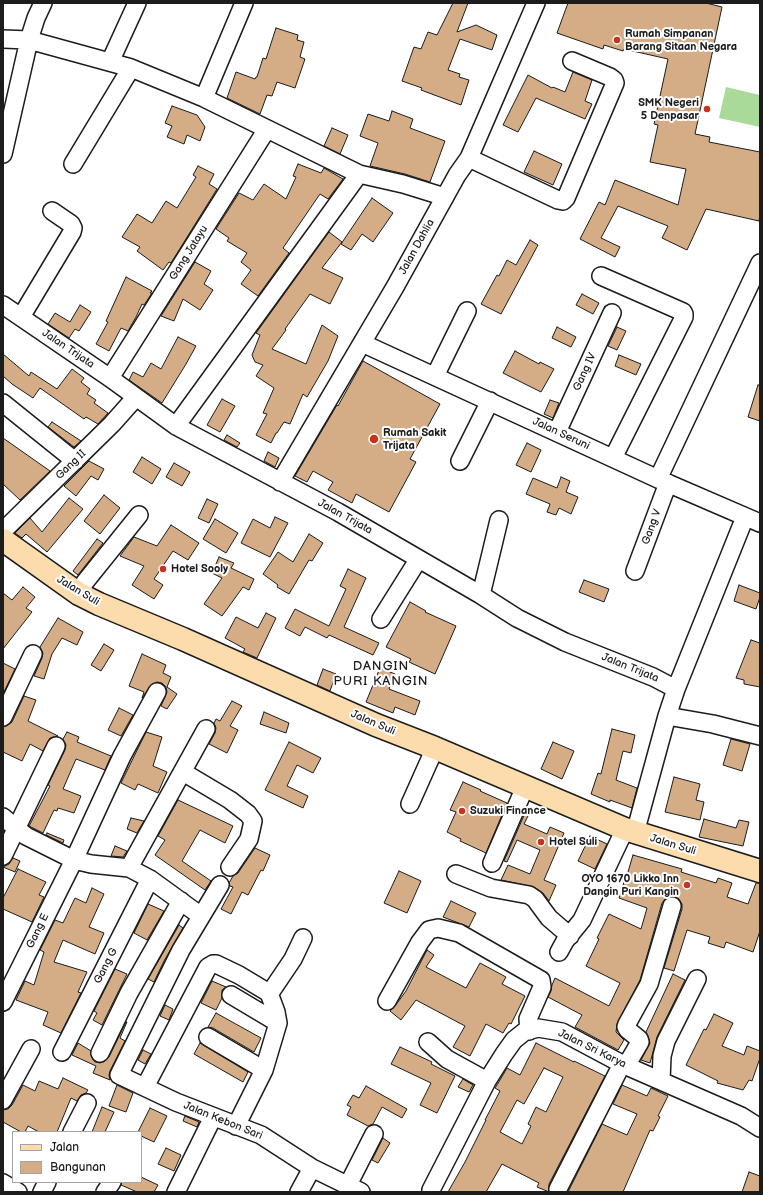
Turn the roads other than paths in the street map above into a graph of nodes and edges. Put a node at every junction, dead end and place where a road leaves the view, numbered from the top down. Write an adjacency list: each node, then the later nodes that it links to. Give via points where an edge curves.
1 (43, 3): 6 (street)
2 (137, 3): 8 (street)
3 (244, 3): 10 (street)
4 (536, 3): 13 (street, Jalan Dahlia)
5 (3, 39): 6 (street)
6 (29, 40): 8 (street); 12 (street)
7 (572, 60): 13 (street, via 610,77 615,83 563,201)
8 (110, 62): 9 (street)
9 (131, 68): 10 (street); 14 (street)
10 (204, 98): 11 (street)
11 (267, 129): 15 (street); 26 (street, Gang Jatayu)
12 (3, 154)
13 (469, 158): 16 (street, Jalan Dahlia)
14 (73, 164)
15 (359, 174): 16 (street); 30 (street)
16 (445, 197): 24 (street, Jalan Dahlia)
17 (52, 212): 23 (street, via 71,224 72,232)
18 (760, 263): 35 (street, Gang V)
19 (601, 276): 32 (street, via 684,314)
20 (3, 305): 23 (street, Jalan Trijata)
21 (467, 311): 25 (street)
22 (612, 313): 31 (street, Gang IV)
23 (21, 317): 26 (street, Jalan Trijata)
24 (362, 343): 25 (street, Jalan Seruni); 36 (street, Jalan Dahlia)
25 (435, 376): 28 (street, Jalan Seruni)
26 (110, 378): 27 (street, Jalan Trijata)
27 (136, 397): 30 (street, Jalan Trijata); 33 (street, Gang II)
28 (490, 401): 31 (street, Jalan Seruni); 34 (street)
29 (3, 403): 33 (street)
30 (176, 426): 36 (street, Jalan Trijata)
31 (557, 432): 32 (street, Jalan Seruni)
32 (613, 458): 35 (street, Jalan Seruni)
33 (75, 461): 40 (street, Gang II)
34 (460, 461)
35 (663, 481): 39 (street, Jalan Seruni); 43 (street, Gang V)
36 (280, 482): 42 (street, Jalan Trijata, via 338,512)
37 (139, 515): 44 (street, via 85,582)
38 (499, 520): 45 (street)
39 (752, 520): 48 (street)
40 (3, 531)
41 (3, 540): 44 (main road, Jalan Suli)
42 (418, 560): 45 (street, Jalan Trijata); 46 (street)
43 (636, 571)
44 (79, 594): 55 (main road, Jalan Suli, via 376,725)
45 (481, 595): 48 (street, Jalan Trijata, via 517,618 565,642 653,677)
46 (381, 619)
47 (33, 654): 51 (street)
48 (676, 689): 50 (street)
49 (157, 692): 63 (street, Gang E, via 122,756)
50 (667, 716): 53 (street); 61 (street)
51 (3, 717)
52 (206, 729): 56 (street)
53 (760, 736)
54 (56, 746): 60 (street)
55 (435, 748): 57 (main road, Jalan Suli); 58 (street)
56 (183, 772): 65 (street, via 230,800 253,821 249,839); 66 (street)
57 (525, 787): 61 (main road, Jalan Suli); 64 (street)
58 (410, 804)
59 (3, 817): 60 (street)
60 (17, 829): 62 (street); 63 (street)
61 (630, 831): 67 (main road, Jalan Suli); 74 (street, via 582,920)
62 (3, 856)
63 (74, 860): 66 (street); 81 (street, Gang E)
64 (492, 863)
65 (230, 867)
66 (129, 868): 69 (street)
67 (760, 871)
68 (456, 874): 74 (street, via 491,888 529,895 549,918)
69 (150, 879): 71 (street); 87 (street, Gang G)
70 (220, 885): 73 (street)
71 (181, 901): 73 (street); 88 (street, via 128,993)
72 (672, 906): 89 (street, via 649,984 627,1024 626,1028 640,1042)
73 (201, 916): 93 (street, Jalan Kebon Sari, via 181,950 119,1075)
74 (570, 936): 76 (street)
75 (303, 938): 78 (street, via 293,959)
76 (559, 952)
77 (697, 979): 92 (street, via 666,1041 662,1056)
78 (268, 993): 82 (street); 93 (street, via 239,975 216,964 210,965)
79 (231, 995): 82 (street)
80 (387, 1001): 83 (street, via 420,942 429,930 438,928 459,933 541,980 542,987 528,1019)
81 (3, 1002)
82 (278, 1023): 90 (street)
83 (529, 1031): 89 (street, Jalan Sri Karya, via 538,1028 562,1032); 91 (street, Jalan Sri Karya, via 514,1040)
84 (208, 1037): 90 (street)
85 (428, 1042): 91 (street, via 447,1059)
86 (31, 1049): 94 (street)
87 (62, 1052)
88 (100, 1053)
89 (624, 1065): 92 (street, Jalan Sri Karya); 105 (street)
90 (264, 1070): 97 (street)
91 (487, 1081): 107 (street, Jalan Sri Karya)
92 (661, 1081): 98 (street, Jalan Sri Karya, via 741,1116)
93 (146, 1087): 96 (street, Jalan Kebon Sari)
94 (3, 1100)
95 (87, 1103): 99 (street)
96 (213, 1117): 97 (street, Jalan Kebon Sari); 111 (street)
97 (236, 1126): 101 (street, Jalan Kebon Sari, via 261,1135)
98 (760, 1128)
99 (73, 1131)
100 (374, 1134): 106 (street)
101 (312, 1168): 106 (street, Jalan Kebon Sari); 112 (street)
102 (3, 1182): 108 (street)
103 (46, 1183): 109 (street)
104 (111, 1183): 110 (street)
105 (558, 1189)
106 (355, 1190)
107 (431, 1190)
108 (18, 1192)
109 (42, 1192)
110 (105, 1192)
111 (176, 1192)
112 (299, 1192)

